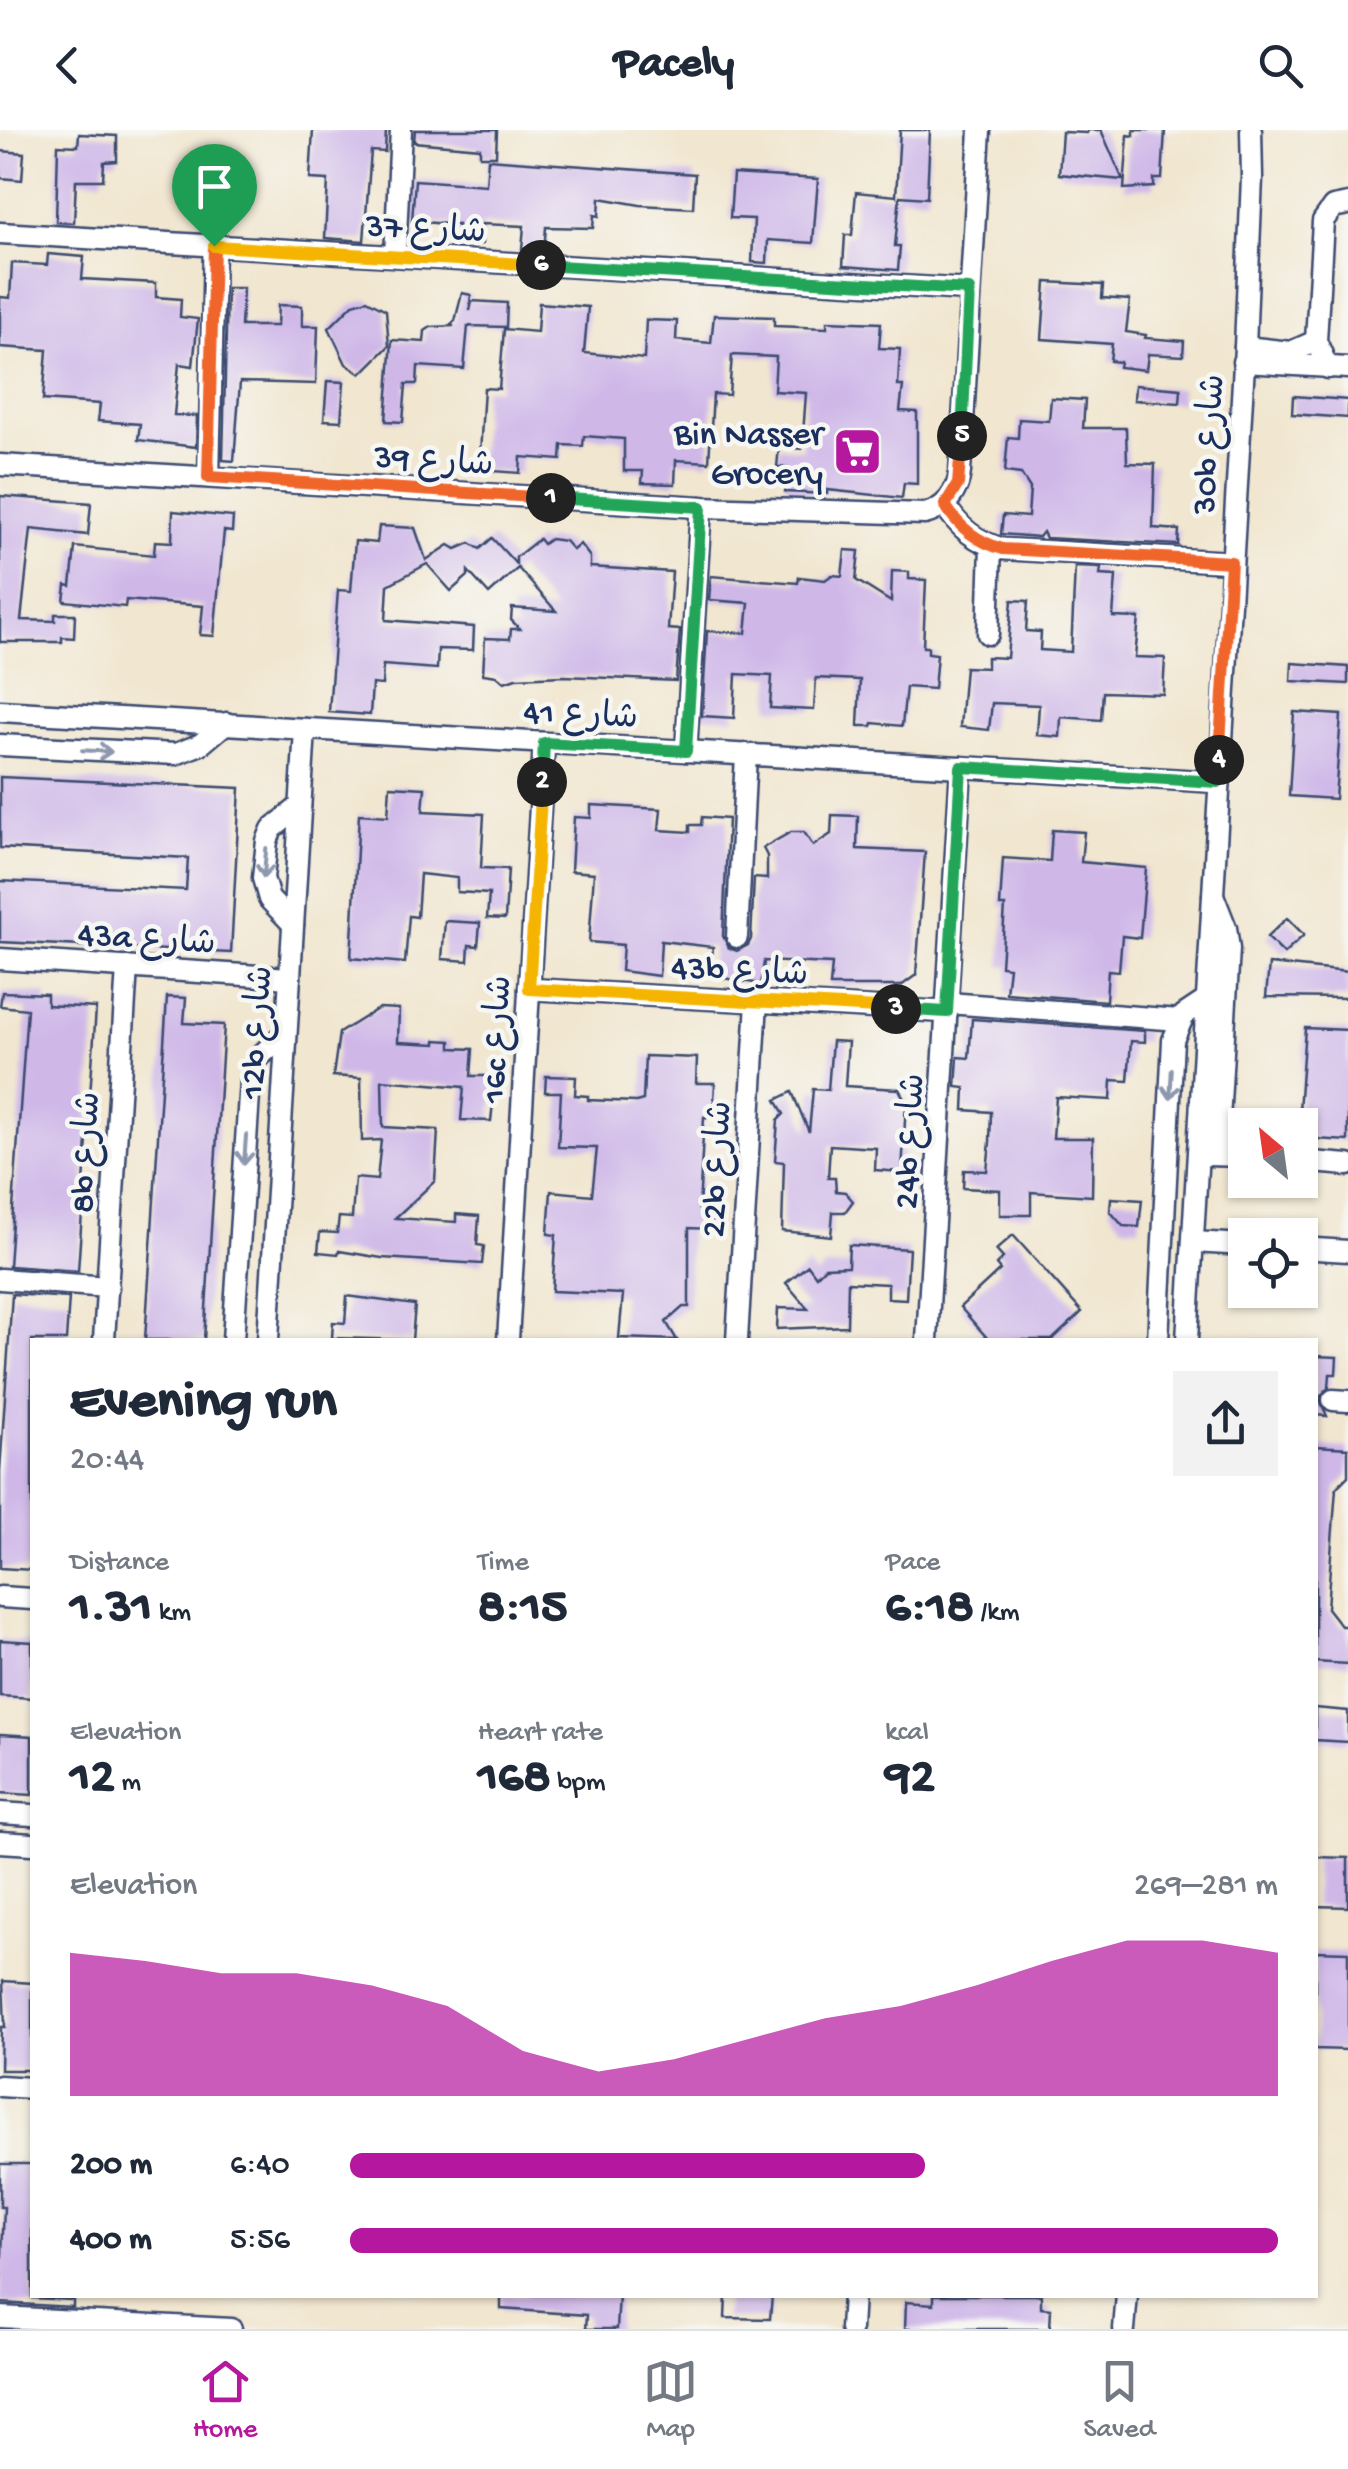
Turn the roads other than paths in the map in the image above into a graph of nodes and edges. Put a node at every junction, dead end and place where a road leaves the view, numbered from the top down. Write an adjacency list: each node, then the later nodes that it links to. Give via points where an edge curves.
1 (401, 130): 7 (street)
2 (980, 130): 8 (street)
3 (1253, 132): 10 (street, 30b شارع)
4 (1348, 204): 9 (street, via 1333,207 1323,221)
5 (0, 233): 6 (street, شارع 37)
6 (214, 246): 7 (street, شارع 37); 13 (street)
7 (396, 256): 8 (street, شارع 37)
8 (969, 290): 14 (street, via 960,472)
9 (1316, 341): 10 (street, via 1291,352); 11 (street, via 1320,356)
10 (1244, 355): 11 (street); 17 (street, 30b شارع)
11 (1338, 368)
12 (0, 465): 13 (street, شارع 39)
13 (208, 477): 15 (street, شارع 39)
14 (945, 505): 15 (street, شارع 39, via 925,514); 16 (street, via 964,530)
15 (701, 507): 24 (street)
16 (992, 546): 17 (street); 18 (street)
17 (1231, 562): 27 (street, 30b شارع)
18 (988, 634)
19 (0, 711): 20 (street, شارع 41)
20 (226, 723): 21 (street, شارع 41); 23 (street, one-way to 20, via 176,754)
21 (305, 728): 22 (street, شارع 41); 28 (street, 12b شارع)
22 (544, 743): 24 (street, شارع 41); 35 (street, 16c شارع)
23 (0, 745)
24 (686, 751): 25 (street, شارع 41)
25 (746, 754): 26 (street, شارع 41); 31 (street)
26 (961, 767): 27 (street, شارع 41); 38 (street, 24b شارع)
27 (1218, 782): 29 (street, 30b شارع)
28 (300, 806): 30 (street, 12b شارع); 30 (street, one-way to 30, via 269,834 263,878 269,899)
29 (1212, 892): 36 (street, 30b شارع); 41 (street, via 1229,949)
30 (293, 924): 34 (street, 12b شارع)
31 (737, 937)
32 (0, 960): 33 (street, 43a شارع)
33 (126, 967): 34 (street, 43a شارع); 50 (street, 8b شارع)
34 (290, 978): 40 (street, 12b شارع)
35 (529, 989): 37 (street, 43b شارع); 54 (street, 16c شارع)
36 (1205, 1001): 39 (street); 41 (street, 30b شارع)
37 (757, 1002): 38 (street, 43b شارع); 55 (street, 22b شارع)
38 (947, 1008): 39 (street, 43b شارع); 56 (street, 24b شارع)
39 (1180, 1020): 57 (street, one-way to 57, via 1173,1040)
40 (286, 1032): 52 (street, one-way to 52, via 258,1058 250,1080); 53 (street, 12b شارع)
41 (1206, 1155): 42 (street); 45 (street, 30b شارع)
42 (1228, 1156)
43 (1318, 1162): 44 (street)
44 (1348, 1165)
45 (1193, 1242): 46 (street); 58 (street, 30b شارع)
46 (1228, 1244)
47 (1318, 1249): 48 (street)
48 (1348, 1251)
49 (0, 1279): 50 (street)
50 (108, 1287): 51 (street, 8b شارع)
51 (104, 1338)
52 (233, 1338)
53 (268, 1338)
54 (508, 1338)
55 (737, 1338)
56 (927, 1338)
57 (1158, 1338)
58 (1187, 1338)
59 (0, 1597): 60 (street)
60 (30, 1599)
61 (0, 1813): 62 (street)
62 (30, 1815)
63 (0, 1842): 64 (street)
64 (30, 1844)
65 (0, 2086): 66 (street)
66 (30, 2088)
67 (853, 2298): 72 (street)
68 (1126, 2298): 73 (street)
69 (0, 2317): 70 (street)
70 (186, 2328): 71 (street)
71 (231, 2329)
72 (851, 2329)
73 (1124, 2329)

